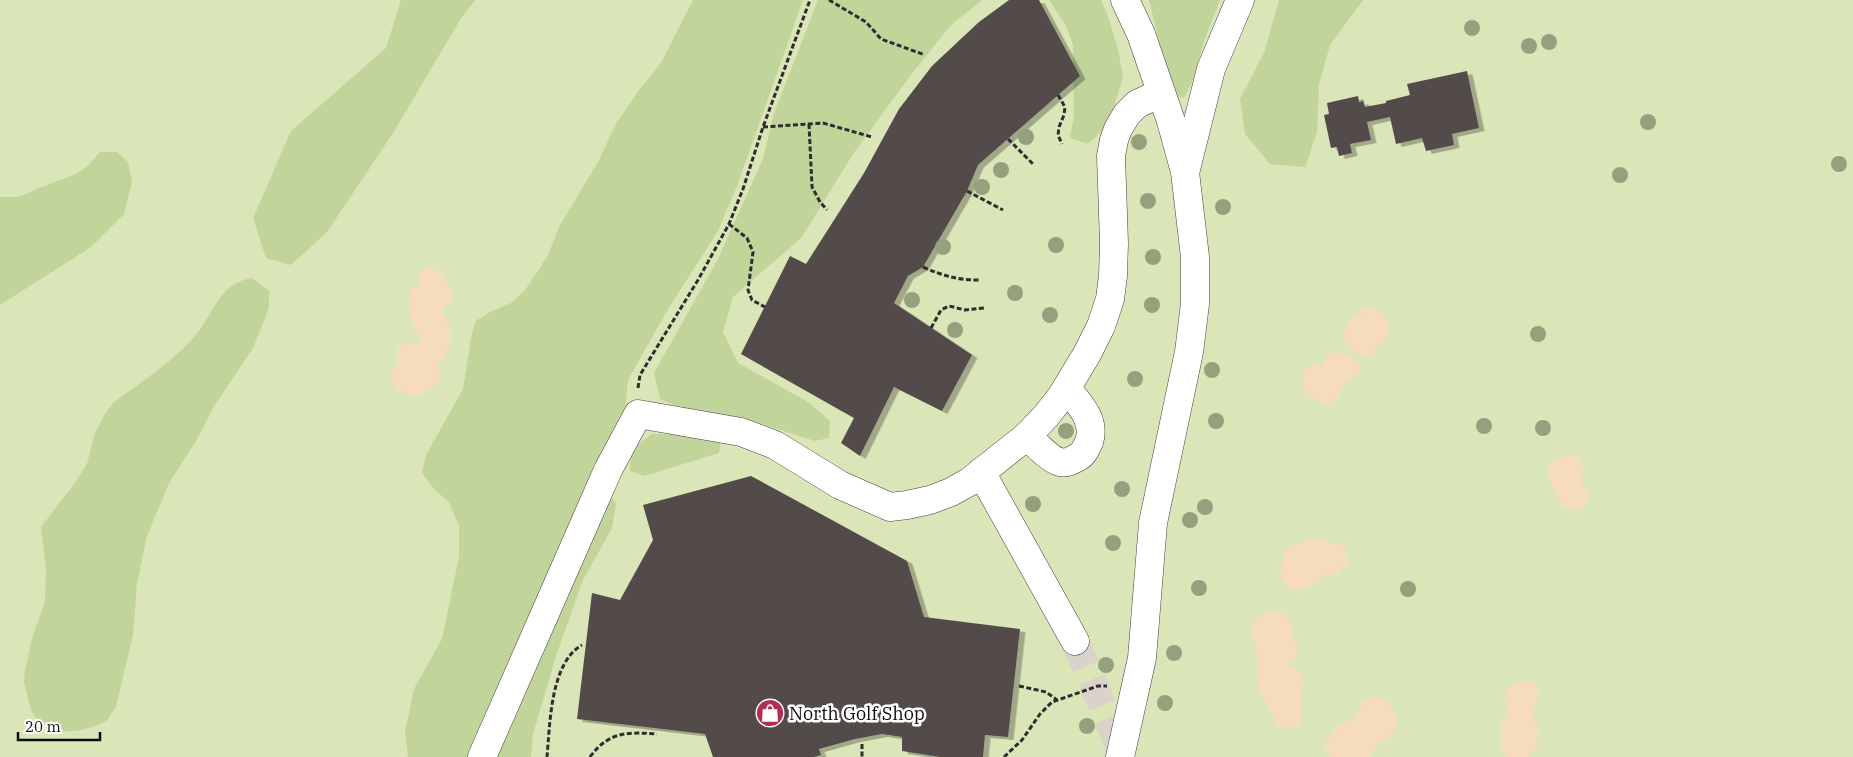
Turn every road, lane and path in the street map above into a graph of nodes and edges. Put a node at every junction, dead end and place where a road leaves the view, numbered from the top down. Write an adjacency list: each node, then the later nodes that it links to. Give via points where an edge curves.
1 (810, 0): 9 (path)
2 (829, 0): 5 (path, via 866,22 881,40)
3 (1125, 0): 6 (lane, via 1141,34)
4 (1240, 0): 14 (lane, via 1211,69)
5 (925, 55)
6 (1161, 93): 14 (lane); 24 (lane, via 1137,104 1127,114 1114,140 1111,156 1114,243 1110,299 1091,347)
7 (1058, 95): 12 (path, via 1065,107 1058,134)
8 (809, 124): 9 (path); 10 (path, via 823,123); 16 (path, via 812,187)
9 (763, 127): 18 (path)
10 (872, 137)
11 (1008, 139): 13 (path)
12 (1062, 144)
13 (1033, 164)
14 (1185, 172): 31 (lane, via 1195,257 1194,304 1189,352 1153,523 1146,627)
15 (967, 191): 17 (path)
16 (827, 210)
17 (1003, 210)
18 (729, 224): 21 (path, via 747,238 753,252 748,290 752,300); 25 (path, via 640,375 636,399)
19 (923, 267): 20 (path, via 946,277)
20 (980, 280)
21 (765, 307)
22 (984, 308): 23 (path, via 964,310 949,306 941,310)
23 (931, 328)
24 (1066, 389): 26 (lane); 26 (lane, via 1082,407 1091,425 1087,447 1081,456 1060,463)
25 (638, 414): 27 (lane, via 741,432 788,452 840,485 890,507 930,500 951,492); 35 (lane, via 608,470)
26 (1027, 436): 27 (lane)
27 (981, 472): 28 (lane)
28 (1075, 642)
29 (582, 646): 36 (path, via 574,650 563,668 551,703)
30 (1019, 686): 32 (path, via 1046,692)
31 (1135, 691): 32 (path, via 1098,686); 40 (lane)
32 (1057, 701): 39 (path, via 1040,714 1022,740)
33 (657, 734): 37 (path, via 631,732 612,736)
34 (862, 744): 38 (path)
35 (482, 757)
36 (547, 757)
37 (590, 757)
38 (862, 757)
39 (1004, 757)
40 (1120, 757)

